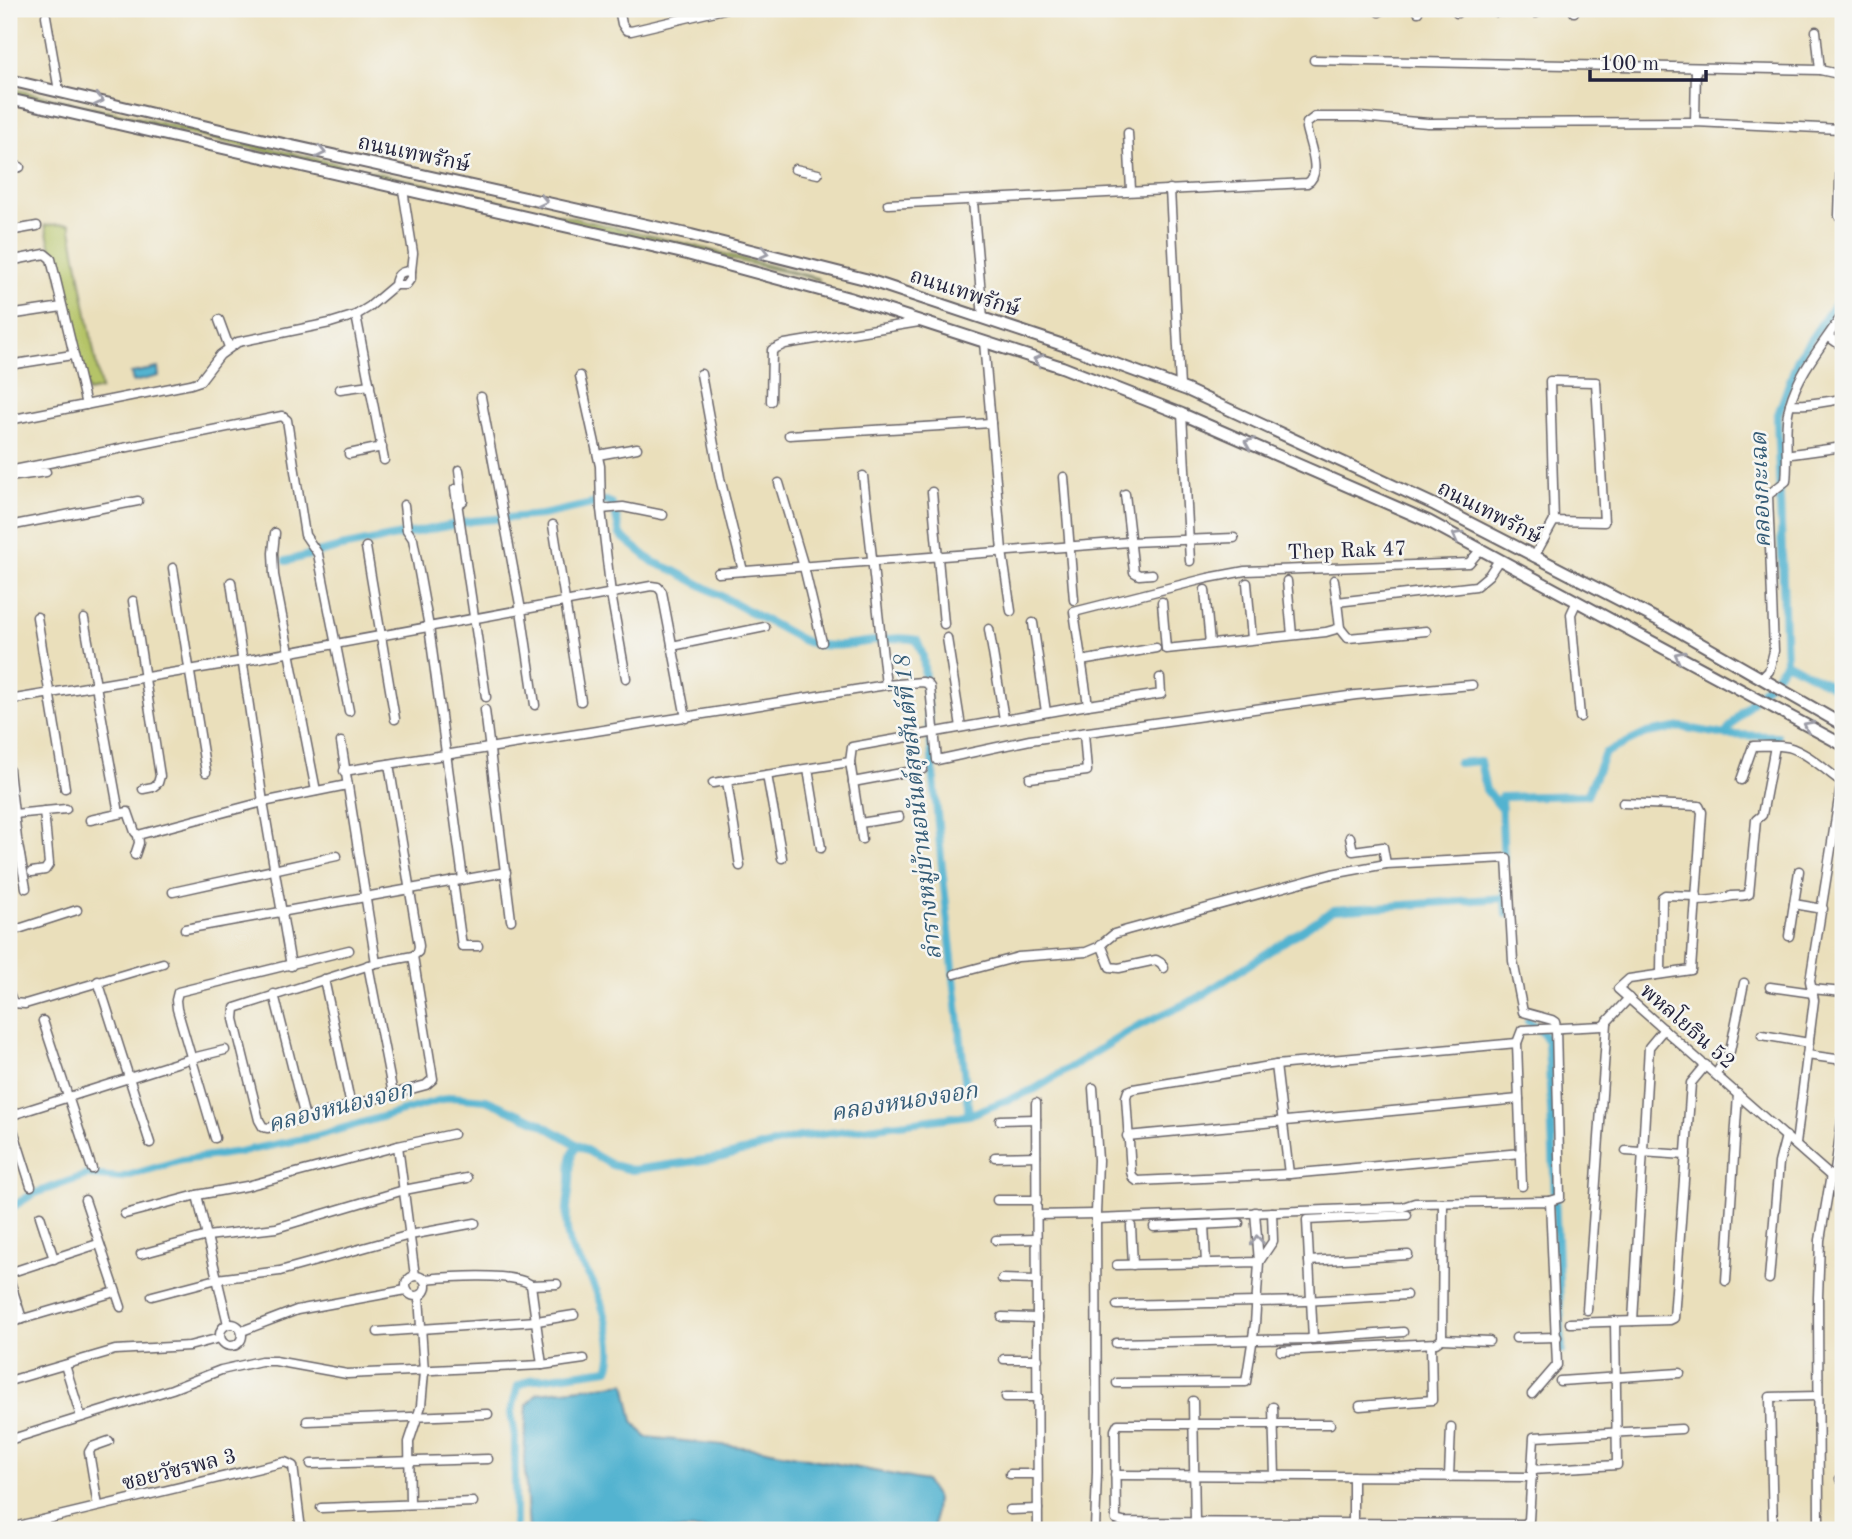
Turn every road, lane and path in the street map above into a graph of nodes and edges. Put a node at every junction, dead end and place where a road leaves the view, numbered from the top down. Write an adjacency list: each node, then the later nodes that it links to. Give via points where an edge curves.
1 (619, 9): 2 (street, via 622,24 631,31)
2 (724, 9)
3 (46, 16): 11 (street)
4 (1816, 31): 7 (street)
5 (1314, 60): 6 (street)
6 (1696, 68): 7 (street); 13 (street)
7 (1820, 70): 8 (street)
8 (1843, 75)
9 (9, 80): 11 (main road, ถนนเทพรักษ์)
10 (1843, 89): 14 (street)
11 (59, 91): 29 (main road, ถนนเทพรักษ์, one-way to 29, via 691,234)
12 (9, 99): 21 (main road, ถนนเทพรักษ์)
13 (1695, 122): 14 (street); 20 (street, via 1428,123 1315,117 1306,128 1315,173 1307,183)
14 (1840, 129): 25 (street)
15 (1128, 134): 22 (street)
16 (20, 167): 17 (street)
17 (9, 169)
18 (795, 169): 19 (street)
19 (818, 174)
20 (1170, 189): 22 (street); 49 (street)
21 (403, 190): 31 (main road, ถนนเทพรักษ์); 36 (street, via 413,253 411,271 397,275 395,285)
22 (1131, 190): 23 (street)
23 (973, 201): 24 (street); 37 (street)
24 (888, 204)
25 (1839, 216)
26 (37, 226): 27 (street)
27 (9, 230)
28 (9, 261): 33 (street, via 49,256)
29 (816, 267): 30 (main road, ถนนเทพรักษ์); 31 (main road, via 824,279)
30 (853, 276): 32 (main road, via 842,284); 37 (main road, ถนนเทพรักษ์)
31 (811, 286): 32 (main road, ถนนเทพรักษ์)
32 (849, 298): 39 (main road, ถนนเทพรักษ์)
33 (62, 307): 35 (street); 44 (street)
34 (1843, 314): 40 (street)
35 (9, 315)
36 (356, 315): 42 (street, via 249,338); 48 (street)
37 (984, 318): 49 (main road, ถนนเทพรักษ์)
38 (219, 320): 42 (street)
39 (922, 321): 41 (main road, ถนนเทพรักษ์); 54 (street, via 772,349)
40 (1829, 337): 43 (street); 51 (street)
41 (984, 342): 58 (main road, ถนนเทพรักษ์, one-way to 41); 60 (street)
42 (229, 347): 57 (street, via 200,381)
43 (1843, 347)
44 (72, 355): 45 (street); 57 (street)
45 (9, 365)
46 (701, 374): 102 (street)
47 (580, 376): 67 (street)
48 (370, 385): 50 (street); 62 (street)
49 (1181, 387): 96 (main road, ถนนเทพรักษ์, via 1435,505)
50 (340, 389)
51 (1795, 393): 55 (street); 56 (street)
52 (481, 397): 117 (street)
53 (1843, 399): 55 (street)
54 (771, 401)
55 (1811, 402): 56 (street)
56 (1790, 404): 145 (street, via 1787,478 1768,495 1774,651)
57 (86, 405): 59 (street)
58 (1182, 414): 89 (street); 93 (main road, ถนนเทพรักษ์, one-way to 58, via 1428,521)
59 (9, 420)
60 (991, 423): 61 (street); 94 (street)
61 (789, 435)
62 (382, 447): 65 (street); 68 (street)
63 (637, 447): 67 (street)
64 (1843, 447): 66 (street)
65 (349, 454)
66 (1792, 454)
67 (598, 455): 82 (street)
68 (384, 460)
69 (459, 470): 81 (street, via 463,501)
70 (9, 471): 134 (street, via 282,416 305,535 316,551)
71 (46, 472): 73 (street)
72 (863, 476): 98 (street)
73 (9, 477)
74 (1064, 477): 92 (street)
75 (779, 483): 100 (street)
76 (455, 489): 81 (street)
77 (932, 492): 95 (street)
78 (1125, 494): 90 (street)
79 (138, 501): 86 (street)
80 (404, 505): 124 (street)
81 (457, 505): 120 (street)
82 (602, 506): 83 (street); 110 (street)
83 (663, 515)
84 (1554, 520): 84 (street, via 1550,381 1596,382 1604,522); 96 (street)
85 (553, 525): 114 (street)
86 (9, 526)
87 (275, 533): 138 (street, via 274,575)
88 (1234, 538): 89 (street)
89 (1188, 540): 90 (street); 99 (street)
90 (1129, 542): 92 (street); 104 (street, via 1136,575)
91 (366, 547): 129 (street)
92 (1069, 547): 94 (street); 111 (street)
93 (1481, 549): 97 (main road, ถนนเทพรักษ์); 140 (street, Thep Rak 47, via 1469,563 1245,571 1074,612)
94 (1002, 551): 95 (street); 118 (street)
95 (938, 556): 98 (street); 123 (street)
96 (1534, 557): 145 (main road, ถนนเทพรักษ์)
97 (1499, 560): 113 (main road, ถนนเทพรักษ์); 116 (street, via 1476,586)
98 (872, 561): 100 (street); 147 (street)
99 (1190, 561)
100 (804, 567): 102 (street); 133 (street)
101 (173, 568): 141 (street)
102 (743, 571): 103 (street)
103 (718, 573)
104 (1152, 575)
105 (1334, 580): 116 (street)
106 (1287, 581): 130 (street)
107 (231, 582): 139 (street)
108 (1247, 583): 132 (street)
109 (1205, 590): 135 (street)
110 (611, 594): 114 (street); 136 (street, via 658,587); 143 (street)
111 (1073, 600)
112 (133, 601): 142 (street)
113 (1577, 601): 158 (street, via 1571,614); 167 (main road, ถนนเทพรักษ์, one-way to 113)
114 (565, 602): 117 (street); 152 (street)
115 (1162, 602): 135 (street, via 1166,649)
116 (1337, 603): 126 (street)
117 (522, 610): 120 (street); 153 (street)
118 (1011, 611)
119 (37, 617): 149 (street)
120 (475, 618): 124 (street); 150 (street)
121 (84, 620): 146 (street)
122 (1033, 623): 157 (street)
123 (944, 624)
124 (429, 627): 129 (street); 170 (street)
125 (765, 627): 136 (street)
126 (1340, 628): 128 (street, via 1348,638); 130 (street)
127 (989, 629): 161 (street)
128 (1426, 631)
129 (381, 634): 134 (street); 160 (street)
130 (1292, 635): 132 (street)
131 (947, 638): 163 (street)
132 (1252, 639): 135 (street)
133 (822, 642)
134 (335, 643): 138 (street); 156 (street)
135 (1210, 644)
136 (672, 646): 159 (street)
137 (1156, 648): 140 (street)
138 (290, 652): 139 (street); 188 (street)
139 (243, 661): 141 (street); 189 (street)
140 (1081, 661): 154 (street)
141 (191, 669): 142 (street); 177 (street)
142 (145, 676): 146 (street); 187 (street, via 160,776 153,787)
143 (626, 678)
144 (1160, 678): 154 (street, via 1161,694)
145 (1764, 679): 162 (main road, ถนนเทพรักษ์)
146 (96, 685): 149 (street); 193 (street)
147 (886, 685): 159 (street); 164 (street, via 924,682 930,687)
148 (1472, 685): 165 (street, via 1356,695)
149 (50, 693): 151 (street); 186 (street)
150 (486, 697)
151 (9, 701)
152 (581, 701)
153 (535, 705)
154 (1088, 705): 157 (street)
155 (485, 710): 169 (street)
156 (349, 711)
157 (1046, 712): 161 (street)
158 (1580, 717)
159 (686, 718): 169 (street)
160 (395, 719)
161 (1004, 719): 163 (street)
162 (1843, 725)
163 (961, 727): 164 (street)
164 (931, 732): 165 (street, via 937,760); 171 (street, via 852,747)
165 (1084, 733): 180 (street, via 1087,771)
166 (341, 742): 176 (street)
167 (1843, 745)
168 (1774, 746): 179 (street, via 1797,751); 181 (street, via 1753,746); 219 (street, via 1762,815 1756,820 1749,894 1724,900)
169 (491, 750): 170 (street); 212 (street)
170 (447, 755): 172 (street); 213 (street)
171 (850, 762): 173 (street); 183 (street)
172 (389, 764): 176 (street); 216 (street)
173 (808, 769): 178 (street); 201 (street)
174 (923, 769): 183 (street)
175 (9, 770): 194 (street)
176 (344, 771): 185 (street)
177 (206, 772)
178 (767, 775): 182 (street); 206 (street)
179 (1842, 777): 221 (street)
180 (1030, 778)
181 (1741, 780)
182 (727, 781): 184 (street); 208 (street)
183 (853, 782): 197 (street)
184 (713, 783)
185 (347, 785): 188 (street); 218 (street)
186 (65, 788)
187 (143, 789)
188 (316, 791): 189 (street)
189 (263, 802): 198 (street); 209 (street)
190 (1623, 803): 219 (street, via 1699,806)
191 (66, 809): 192 (street)
192 (44, 811): 194 (street); 211 (street, via 49,864 45,870)
193 (120, 813): 196 (street); 198 (street, via 130,813)
194 (14, 814): 203 (street)
195 (899, 817): 197 (street)
196 (90, 820)
197 (860, 823): 200 (street)
198 (138, 835): 202 (street)
199 (1350, 837): 207 (street, via 1353,851 1383,847)
200 (862, 839)
201 (821, 848)
202 (135, 855)
203 (20, 856): 205 (street); 215 (street)
204 (337, 856): 209 (street)
205 (9, 858)
206 (782, 858)
207 (1386, 864): 228 (street, via 1199,909 1114,934); 249 (street, via 1507,858 1513,961 1523,1012 1552,1020)
208 (740, 866)
209 (274, 869): 217 (street); 223 (street)
210 (1799, 871): 220 (street)
211 (33, 872)
212 (506, 872): 213 (street); 224 (street)
213 (463, 879): 214 (street)
214 (453, 881): 216 (street); 229 (street, via 462,946)
215 (26, 888)
216 (410, 888): 218 (street); 231 (street, via 419,946)
217 (173, 892)
218 (366, 895): 223 (street); 233 (street)
219 (1696, 899): 237 (street, พหลโยธิน 52, via 1691,970); 237 (street, via 1663,896)
220 (1794, 904): 221 (street); 227 (street)
221 (1823, 909): 242 (street)
222 (77, 910): 226 (street)
223 (281, 911): 225 (street); 234 (street)
224 (510, 920)
225 (185, 929)
226 (9, 932)
227 (1788, 936)
228 (1101, 944): 235 (street, via 1110,967 1156,960); 236 (street, via 1086,952 1018,957)
229 (478, 946)
230 (349, 950): 234 (street)
231 (413, 956): 233 (street); 263 (street, via 433,1079)
232 (163, 963): 239 (street)
233 (372, 964): 238 (street); 263 (street)
234 (291, 966): 256 (street, via 178,992 177,1009)
235 (1164, 968)
236 (955, 974)
237 (1661, 974): 246 (street, พหลโยธิน 52, via 1629,979 1618,989)
238 (324, 979): 245 (street); 268 (street)
239 (98, 981): 244 (street, via 20,1005 13,1003); 261 (street)
240 (1744, 983): 260 (street, via 1730,1051)
241 (1770, 987): 242 (street)
242 (1812, 991): 243 (street); 253 (street)
243 (1843, 992)
244 (9, 993)
245 (274, 993): 271 (street); 271 (street, via 239,1005 233,1012 259,1120 268,1128)
246 (1629, 998): 248 (street); 250 (street, พหลโยธิน 52)
247 (43, 1021): 265 (street)
248 (1607, 1023): 249 (street); 346 (street)
249 (1554, 1027): 252 (street, via 1522,1030); 300 (street)
250 (1664, 1029): 259 (street, พหลโยธิน 52); 283 (street, via 1649,1047)
251 (1762, 1035): 253 (street)
252 (1517, 1043): 258 (street); 266 (street)
253 (1809, 1043): 255 (street)
254 (225, 1050): 256 (street)
255 (1807, 1055): 257 (street); 280 (street)
256 (192, 1058): 261 (street); 278 (street)
257 (1843, 1060)
258 (1276, 1065): 273 (street); 276 (street, via 1128,1091)
259 (1706, 1065): 260 (street, พหลโยธิน 52); 285 (street, via 1690,1083)
260 (1716, 1074): 264 (street, พหลโยธิน 52)
261 (130, 1078): 265 (street); 279 (street)
262 (1093, 1088): 308 (street)
263 (393, 1094): 268 (street)
264 (1738, 1094): 277 (street, พหลโยธิน 52); 334 (street)
265 (69, 1097): 270 (street); 288 (street)
266 (1519, 1099): 273 (street); 284 (street)
267 (1036, 1103): 272 (street)
268 (351, 1106): 271 (street)
269 (1843, 1113): 290 (street)
270 (9, 1116): 292 (street)
271 (306, 1118)
272 (1036, 1119): 274 (street); 286 (street)
273 (1284, 1119): 276 (street); 289 (street)
274 (1000, 1120)
275 (453, 1134): 281 (street)
276 (1127, 1136): 289 (street, via 1130,1172 1137,1181)
277 (1786, 1136): 280 (street, พหลโยธิน 52); 332 (street, via 1779,1163)
278 (215, 1139)
279 (150, 1143)
280 (1796, 1144): 290 (street, พหลโยธิน 52)
281 (398, 1146): 295 (street); 296 (street)
282 (1626, 1151): 283 (street)
283 (1643, 1152): 285 (street); 353 (street)
284 (1521, 1153): 289 (street); 293 (street)
285 (1686, 1155): 353 (street, via 1674,1318)
286 (1036, 1156): 287 (street); 299 (street)
287 (995, 1157)
288 (92, 1169)
289 (1289, 1174)
290 (1832, 1177): 294 (street, พหลโยธิน 52); 383 (street, via 1820,1240)
291 (467, 1178): 295 (street)
292 (31, 1186)
293 (1522, 1186)
294 (1843, 1186)
295 (404, 1191): 314 (street); 315 (street, via 276,1227)
296 (197, 1195): 304 (street); 315 (street)
297 (85, 1200): 318 (street)
298 (997, 1200): 299 (street)
299 (1037, 1200): 307 (street)
300 (1554, 1200): 301 (street); 361 (street)
301 (1443, 1203): 303 (street); 365 (street)
302 (1255, 1212): 303 (street); 308 (street); 323 (street, one-way to 302)
303 (1272, 1212): 323 (street, via 1273,1241)
304 (125, 1214)
305 (1407, 1214): 322 (street, via 1307,1220)
306 (40, 1216): 321 (street)
307 (1036, 1216): 308 (street); 317 (street)
308 (1096, 1216): 423 (street)
309 (475, 1223): 314 (street)
310 (1239, 1223): 311 (street)
311 (1204, 1225): 313 (street); 324 (street)
312 (1131, 1226): 326 (street)
313 (1154, 1227)
314 (410, 1235): 328 (street); 329 (street, via 280,1271)
315 (207, 1236): 319 (street); 329 (street)
316 (996, 1240): 317 (street)
317 (1036, 1240): 333 (street)
318 (98, 1244): 321 (street); 338 (street)
319 (141, 1254)
320 (1408, 1255): 322 (street)
321 (54, 1259): 327 (street)
322 (1309, 1261): 342 (street)
323 (1259, 1262): 324 (street); 343 (street)
324 (1206, 1263): 326 (street)
325 (1117, 1265): 326 (street)
326 (1133, 1265)
327 (9, 1275): 350 (street)
328 (415, 1276): 330 (street); 337 (street, via 407,1281)
329 (218, 1279): 340 (street); 356 (street)
330 (424, 1279): 336 (street, via 519,1279); 341 (street, via 426,1290)
331 (1002, 1279): 333 (street)
332 (1769, 1279)
333 (1037, 1280): 349 (street)
334 (1726, 1281)
335 (557, 1284): 336 (street)
336 (531, 1285): 351 (street)
337 (406, 1290): 341 (street); 358 (street, via 296,1310)
338 (115, 1292): 345 (street); 350 (street)
339 (1406, 1295): 342 (street)
340 (152, 1296)
341 (419, 1296): 357 (street)
342 (1311, 1301): 343 (street); 364 (street)
343 (1256, 1303): 344 (street); 366 (street)
344 (1117, 1305)
345 (121, 1307)
346 (1587, 1310)
347 (574, 1315): 351 (street)
348 (1002, 1317): 349 (street)
349 (1037, 1318): 373 (street)
350 (22, 1319): 355 (street)
351 (537, 1321): 357 (street); 375 (street)
352 (1615, 1321): 353 (street); 354 (street); 378 (street)
353 (1633, 1321)
354 (1570, 1322)
355 (9, 1323)
356 (228, 1324): 358 (street); 362 (street)
357 (422, 1330): 359 (street); 376 (street)
358 (242, 1331): 362 (street, via 241,1341 232,1346)
359 (378, 1332)
360 (1403, 1332): 364 (street)
361 (1557, 1337): 363 (street); 382 (street, via 1557,1365)
362 (220, 1338): 374 (street, via 189,1346 115,1350)
363 (1516, 1338)
364 (1313, 1339): 366 (street)
365 (1442, 1339): 367 (street); 369 (street)
366 (1252, 1340): 368 (street); 381 (street, via 1246,1382)
367 (1489, 1341)
368 (1116, 1343)
369 (1431, 1344): 370 (street); 387 (street, via 1432,1399)
370 (1281, 1351)
371 (584, 1359): 375 (street)
372 (1004, 1359): 373 (street)
373 (1038, 1359): 385 (street)
374 (65, 1365): 379 (street); 391 (street)
375 (542, 1365): 376 (street)
376 (424, 1372): 390 (street); 391 (street, via 347,1374 261,1361)
377 (1680, 1374): 378 (street)
378 (1616, 1377): 380 (street); 398 (street)
379 (9, 1381)
380 (1560, 1381)
381 (1117, 1383)
382 (1532, 1394)
383 (1818, 1396): 424 (street, via 1770,1397); 425 (street)
384 (1006, 1397): 385 (street)
385 (1038, 1397): 405 (street)
386 (1193, 1401): 393 (street)
387 (1360, 1406)
388 (1273, 1407): 394 (street)
389 (488, 1414): 390 (street)
390 (418, 1416): 392 (street); 402 (street, via 410,1435)
391 (81, 1417): 399 (street)
392 (307, 1421)
393 (1193, 1424): 394 (street); 407 (street, via 1116,1425); 408 (street)
394 (1274, 1424): 395 (street); 409 (street)
395 (1330, 1424)
396 (1451, 1427): 411 (street)
397 (1681, 1429): 398 (street)
398 (1617, 1432): 406 (street, via 1617,1465); 406 (street, via 1536,1436)
399 (9, 1440)
400 (109, 1441): 414 (street, via 89,1452)
401 (488, 1459): 402 (street)
402 (409, 1462): 403 (street); 413 (street)
403 (310, 1464)
404 (1010, 1474): 405 (street)
405 (1037, 1474): 416 (street)
406 (1532, 1474): 411 (street); 419 (street, via 1530,1520 1525,1524)
407 (1115, 1475): 408 (street); 418 (street, via 1116,1520)
408 (1194, 1476): 409 (street); 418 (street)
409 (1275, 1476): 410 (street)
410 (1353, 1476): 411 (street); 419 (street)
411 (1449, 1477)
412 (473, 1502): 413 (street)
413 (410, 1504): 415 (street)
414 (98, 1506): 420 (street, ซอยวัชรพล 3); 421 (street, ซอยวัชรพล 3, via 285,1462 293,1466)
415 (321, 1508)
416 (1038, 1509): 417 (street); 422 (street)
417 (1010, 1510)
418 (1195, 1522): 419 (street)
419 (1353, 1526)
420 (9, 1528)
421 (301, 1530)
422 (1038, 1530)
423 (1095, 1530)
424 (1773, 1530)
425 (1819, 1530)

